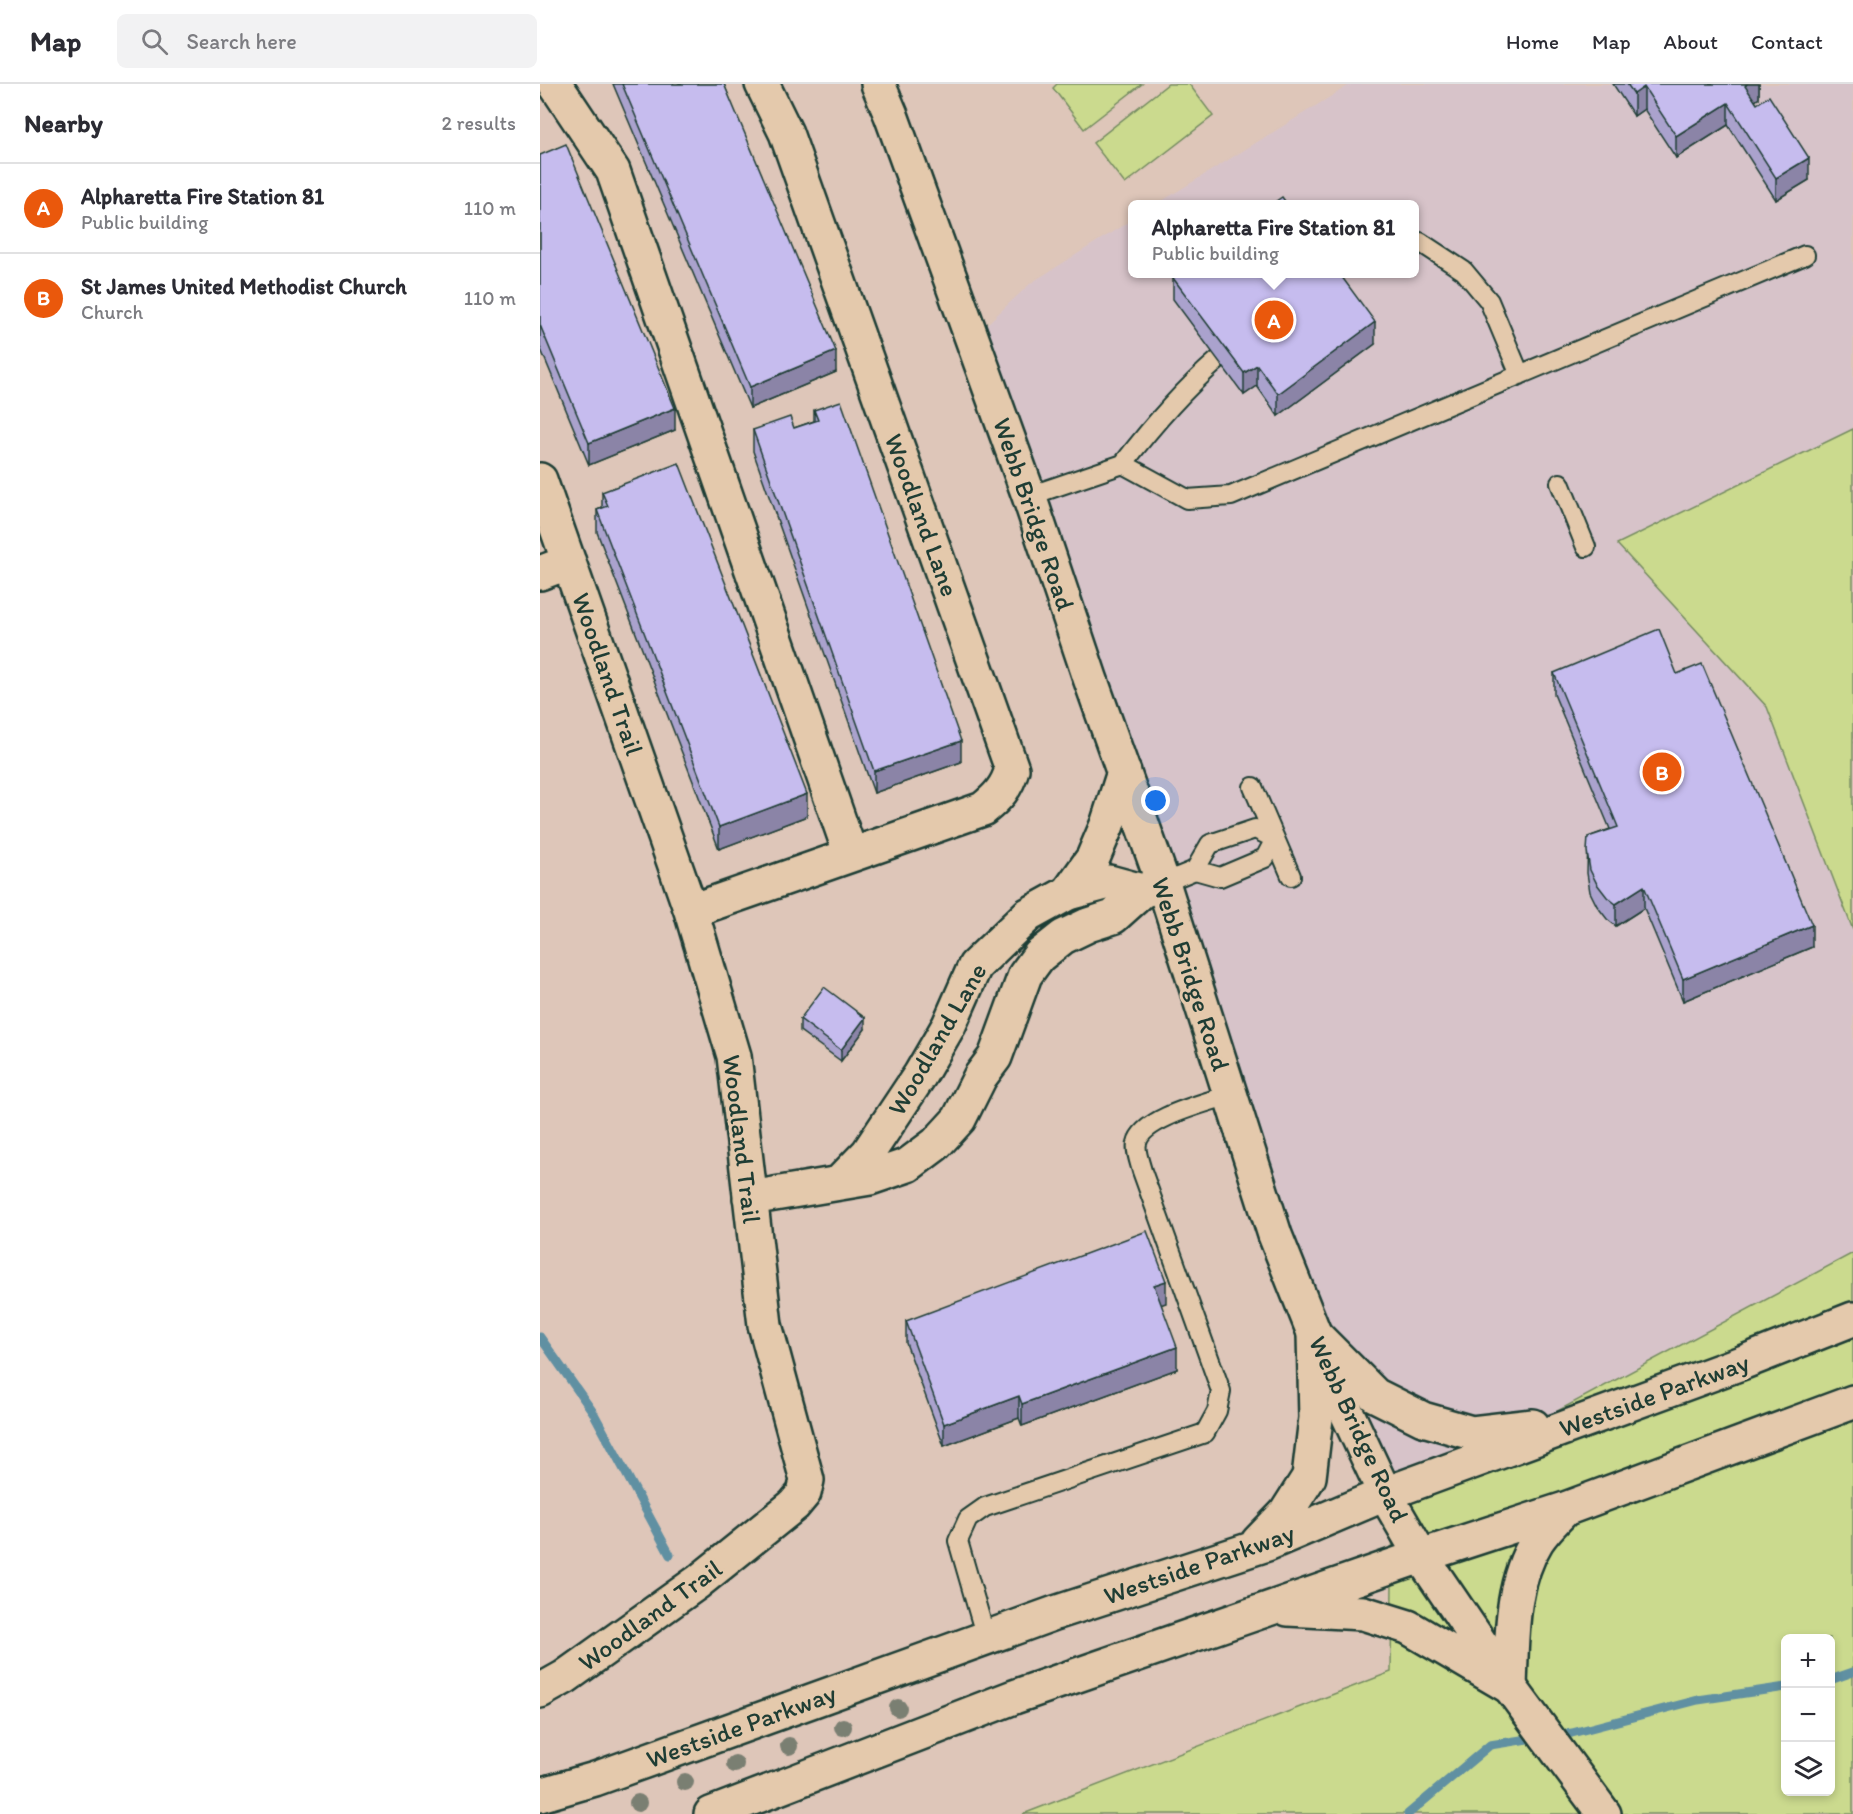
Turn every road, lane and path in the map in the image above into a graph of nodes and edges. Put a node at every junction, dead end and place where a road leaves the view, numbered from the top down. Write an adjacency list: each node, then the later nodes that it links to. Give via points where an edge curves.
1 (555, 84): 17 (street, via 613,171)
2 (762, 84): 17 (street, Woodland Lane, via 786,133 1012,769 1001,793 983,809)
3 (878, 84): 11 (street, Webb Bridge Road)
4 (1419, 242): 7 (lane, via 1464,271 1489,301)
5 (1805, 255): 7 (lane)
6 (1218, 360): 8 (lane, via 1162,414)
7 (1520, 375): 8 (lane, via 1231,496 1187,499)
8 (1123, 464): 11 (lane)
9 (540, 480): 13 (street, Woodland Trail)
10 (1560, 483): 12 (lane)
11 (1029, 496): 14 (street, Webb Bridge Road)
12 (1586, 547)
13 (554, 568): 22 (street, Woodland Trail)
14 (1124, 772): 20 (street, Webb Bridge Road); 21 (street, via 1093,858)
15 (1253, 787): 16 (lane)
16 (1275, 839): 18 (lane, via 1265,858 1220,877); 18 (lane, via 1255,829 1209,844); 19 (lane)
17 (852, 855): 22 (street, Woodland Lane)
18 (1195, 870): 20 (lane)
19 (1291, 876)
20 (1153, 887): 21 (street, Woodland Lane, via 1109,882); 24 (street, via 1113,917 1071,933 1039,956 1024,975 995,1057); 25 (street, Webb Bridge Road)
21 (1068, 893): 23 (street, Woodland Lane, via 1028,915 975,966)
22 (691, 911): 27 (street, Woodland Trail, via 734,1056)
23 (933, 1052): 24 (street); 26 (street, Woodland Lane, via 868,1153)
24 (980, 1077): 26 (street, via 959,1119 936,1144 908,1165)
25 (1229, 1095): 29 (street, Webb Bridge Road, via 1275,1235); 37 (lane, via 1155,1121 1143,1130 1136,1144 1142,1171 1221,1391 1217,1411 1205,1433 985,1507 968,1519 958,1540)
26 (839, 1183): 27 (street)
27 (750, 1198): 39 (street, Woodland Trail, via 765,1325 807,1480 804,1493 698,1582)
28 (1853, 1319): 31 (street, Westside Parkway)
29 (1314, 1334): 31 (street, via 1375,1395 1423,1419 1472,1432); 32 (street, Webb Bridge Road); 34 (street, via 1316,1418 1309,1477 1287,1513)
30 (1853, 1402): 33 (street)
31 (1583, 1421): 32 (street, Westside Parkway)
32 (1385, 1494): 34 (street, Westside Parkway); 35 (street, Webb Bridge Road)
33 (1565, 1509): 35 (street); 38 (street, via 1538,1539 1526,1561 1514,1611)
34 (1251, 1549): 37 (street, Westside Parkway)
35 (1421, 1556): 36 (street); 38 (street, Webb Bridge Road)
36 (1272, 1608): 38 (street, via 1364,1612 1408,1627); 41 (street, via 1014,1697)
37 (986, 1638): 40 (street, Westside Parkway, via 595,1779)
38 (1510, 1688): 42 (street, Webb Bridge Road)
39 (540, 1691)
40 (540, 1795)
41 (711, 1814)
42 (1604, 1814)

